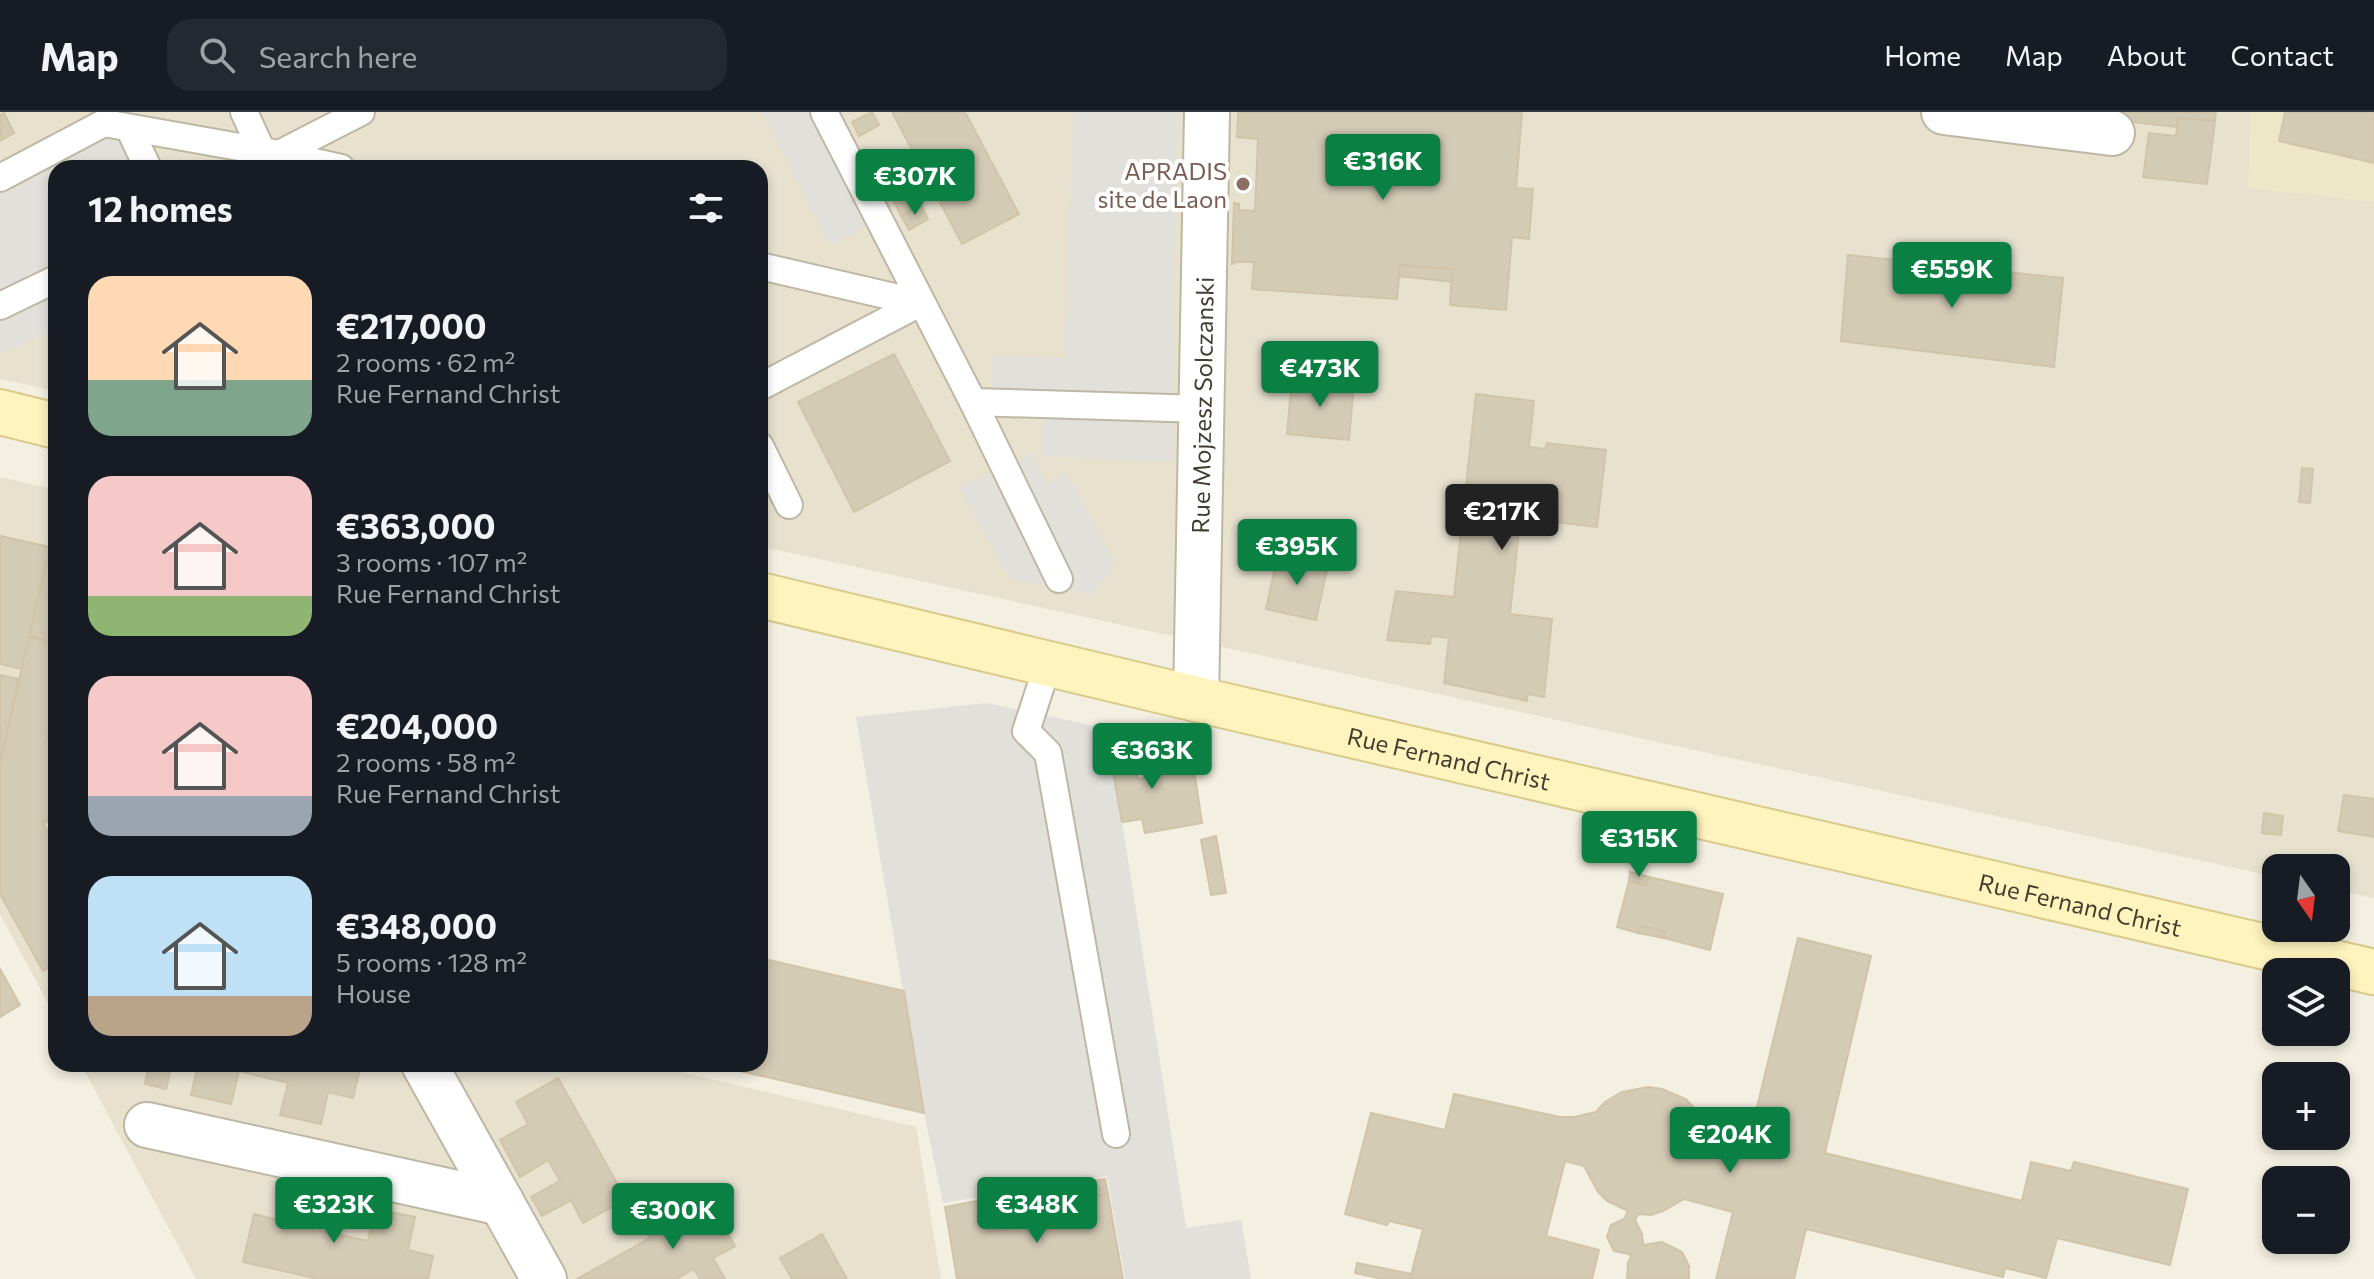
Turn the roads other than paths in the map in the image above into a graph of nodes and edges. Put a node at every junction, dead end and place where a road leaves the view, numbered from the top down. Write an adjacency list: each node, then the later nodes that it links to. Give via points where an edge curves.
1 (244, 112): 8 (lane)
2 (361, 112): 8 (lane)
3 (824, 112): 14 (lane)
4 (1207, 112): 18 (street, Rue Mojzesz Solczanski)
5 (1944, 112): 7 (street)
6 (119, 121): 8 (lane); 9 (lane); 11 (lane)
7 (2112, 133)
8 (271, 152): 10 (lane)
9 (143, 160)
10 (306, 160)
11 (0, 178)
12 (768, 268): 14 (lane)
13 (48, 283): 15 (lane)
14 (920, 303): 16 (lane); 17 (lane)
15 (0, 306)
16 (768, 383)
17 (973, 402): 18 (lane); 23 (lane)
18 (1203, 409): 26 (street, Rue Mojzesz Solczanski)
19 (0, 412): 20 (main road)
20 (48, 424)
21 (768, 462): 22 (lane)
22 (789, 505)
23 (1059, 579)
24 (768, 597): 25 (main road, Rue Fernand Christ)
25 (1048, 664): 26 (main road, Rue Fernand Christ); 30 (lane, via 1026,731 1048,753)
26 (1196, 699): 27 (main road, Rue Fernand Christ)
27 (2374, 972)
28 (428, 1072): 31 (street)
29 (147, 1125): 31 (street)
30 (1116, 1134)
31 (502, 1203): 32 (street)
32 (544, 1279)

